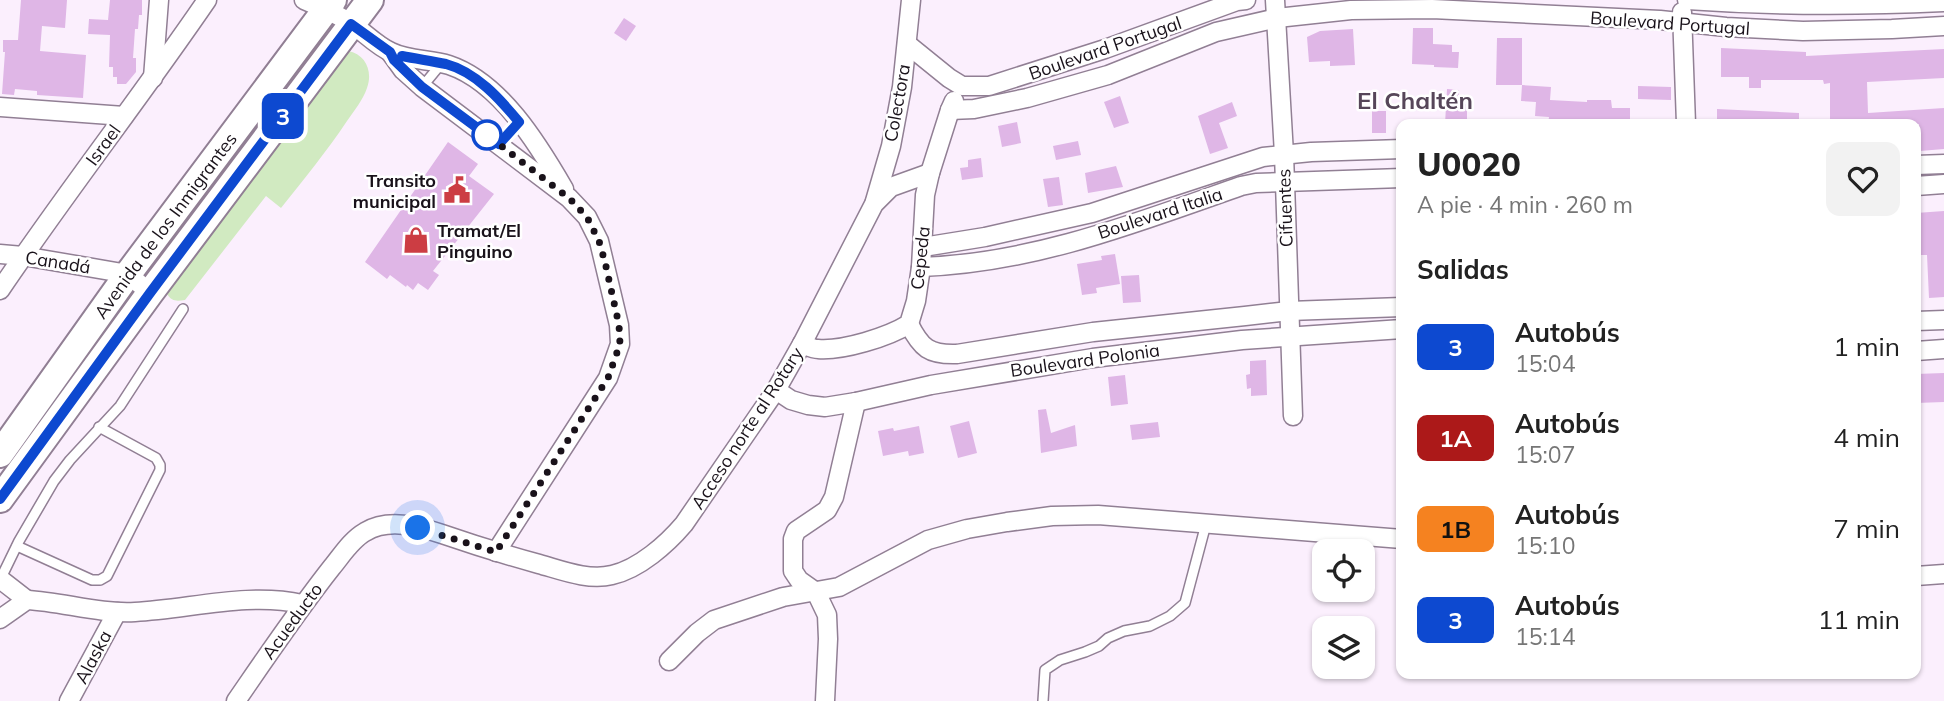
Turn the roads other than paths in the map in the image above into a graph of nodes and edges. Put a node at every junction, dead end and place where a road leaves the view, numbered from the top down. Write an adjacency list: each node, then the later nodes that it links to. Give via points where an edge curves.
1 (159, 0): 17 (street)
2 (206, 0): 17 (street, Israel)
3 (370, 0): 12 (street, Avenida de los Inmigrantes)
4 (911, 0): 14 (street, Colectora)
5 (1246, 0): 18 (street, Boulevard Portugal, via 989,86)
6 (1681, 0): 11 (street)
7 (1687, 0): 8 (street, Boulevard Portugal, via 1805,6)
8 (1944, 2)
9 (321, 3): 12 (street); 41 (street, Avenida de los Inmigrantes)
10 (1276, 9): 11 (street, Boulevard Portugal, via 1399,8); 21 (street, Boulevard Portugal, via 1108,75 1027,98); 27 (street, Cifuentes)
11 (1682, 23): 13 (street, Boulevard Portugal, via 1803,31); 23 (street)
12 (351, 24): 15 (street); 43 (street, Avenida de los Inmigrantes)
13 (1944, 26)
14 (907, 44): 18 (street); 36 (street, Colectora, via 891,146)
15 (390, 52): 16 (street); 19 (street)
16 (441, 64): 19 (lane); 24 (street, via 474,78)
17 (153, 78): 22 (street, Israel)
18 (962, 86): 21 (street, Cepeda)
19 (422, 87): 25 (street)
20 (0, 107): 22 (street)
21 (950, 110): 30 (street, Cepeda)
22 (124, 116): 39 (street, Israel)
23 (1686, 119)
24 (519, 122): 25 (lane); 35 (street)
25 (499, 144): 35 (street)
26 (1396, 149): 27 (street, Boulevard Italia)
27 (1284, 154): 32 (street, Cifuentes); 37 (street, Boulevard Italia, via 1246,161 1092,214)
28 (1944, 164): 29 (street)
29 (1921, 165)
30 (930, 173): 36 (street, Acceso norte al Rotary, via 891,187); 37 (street, Cepeda)
31 (1396, 178): 32 (street, Boulevard Italia)
32 (1284, 182): 40 (street, Boulevard Italia, via 1241,186 1046,250 957,266); 46 (street, Cifuentes)
33 (1944, 184): 34 (street)
34 (1921, 186)
35 (569, 198): 65 (street, via 587,217 599,241 620,344 608,378)
36 (874, 204): 52 (street, Acceso norte al Rotary)
37 (923, 247): 40 (street, Cepeda)
38 (0, 254): 39 (street, Canadá)
39 (23, 256): 41 (street, Canadá); 42 (street, Israel)
40 (921, 267): 49 (street, Cepeda)
41 (128, 274): 43 (street); 59 (street, Avenida de los Inmigrantes)
42 (0, 289)
43 (150, 293): 60 (street, Avenida de los Inmigrantes)
44 (1396, 307): 46 (street, Boulevard Polonia)
45 (183, 309): 58 (lane, via 120,406)
46 (1289, 311): 49 (street, Boulevard Polonia, via 1093,332 940,355 925,349); 51 (street, Cifuentes)
47 (1944, 320): 48 (street)
48 (1921, 321)
49 (909, 324): 52 (street, via 893,334 837,348 816,350)
50 (1396, 329): 51 (street, Boulevard Polonia)
51 (1290, 336): 56 (street, Boulevard Polonia, via 1093,358); 57 (street, Cifuentes)
52 (802, 344): 55 (street, Acceso norte al Rotary)
53 (1944, 349): 54 (street)
54 (1921, 351)
55 (776, 390): 56 (street, Boulevard Polonia, via 808,405); 65 (street, Acceso norte al Rotary, via 684,524 671,539 624,571 592,576)
56 (856, 402): 69 (street, via 834,497 827,510 796,531 793,539 793,571)
57 (1293, 416)
58 (99, 427): 64 (lane, via 54,481); 64 (lane, via 156,458 160,465 107,576 92,580)
59 (0, 454)
60 (0, 499)
61 (1206, 524): 62 (street); 69 (street, via 1098,515 1007,522 928,540 839,586); 78 (lane, via 1185,603 1150,626 1124,631 1049,666)
62 (1396, 539)
63 (351, 544): 65 (street, Acceso norte al Rotary, via 377,527 396,524); 71 (street, Acueducto)
64 (17, 546): 68 (lane)
65 (496, 552)
66 (1944, 574): 67 (street)
67 (1921, 576)
68 (0, 580): 70 (street)
69 (816, 592): 74 (street, via 783,597 714,620); 77 (street, via 827,615)
70 (27, 600): 72 (street); 73 (street)
71 (302, 604): 72 (street, via 257,600); 76 (street, Acueducto)
72 (117, 612): 75 (street, Alaska)
73 (0, 620)
74 (669, 661)
75 (69, 701)
76 (236, 701)
77 (825, 701)
78 (1044, 701)

